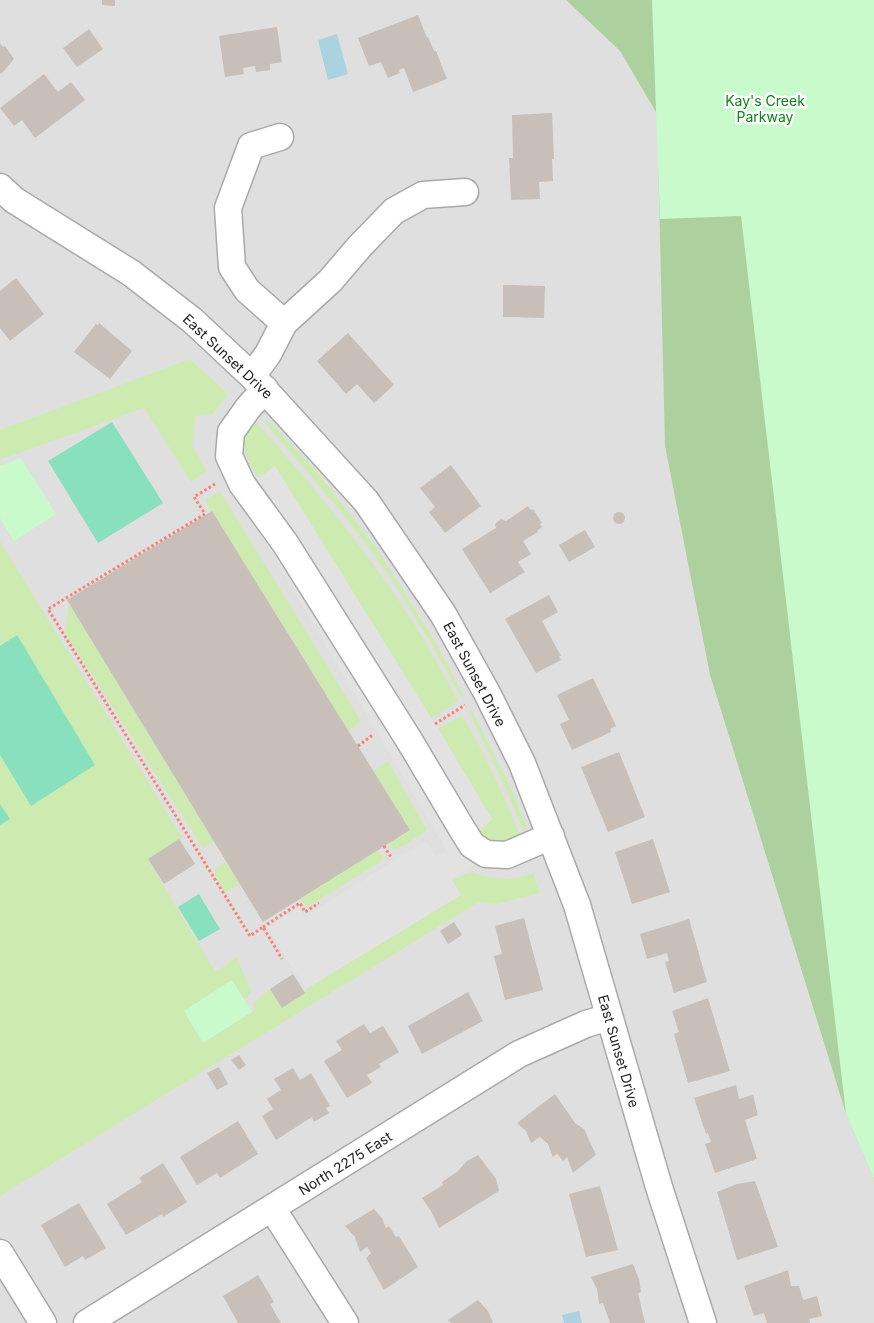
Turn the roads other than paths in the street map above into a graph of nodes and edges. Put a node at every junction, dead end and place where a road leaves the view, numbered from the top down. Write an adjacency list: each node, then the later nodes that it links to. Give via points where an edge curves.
1 (280, 137): 4 (street, via 251,146 228,208 232,267 247,290)
2 (465, 192): 4 (street, via 423,195 394,211 330,281)
3 (5, 200): 5 (street, East Sunset Drive, via 131,273 192,320)
4 (284, 323): 5 (street, via 268,354)
5 (259, 382): 6 (street, East Sunset Drive, via 366,501 443,614 522,763); 6 (street, via 248,408 231,432 229,456 242,484 285,543 462,829 472,844 486,854 508,855)
6 (551, 836): 7 (street, East Sunset Drive, via 577,905)
7 (609, 1017): 8 (street, North 2275 East, via 520,1054); 13 (street, East Sunset Drive, via 659,1187)
8 (272, 1208): 11 (street, North 2275 East); 12 (street)
9 (0, 1253): 10 (street)
10 (43, 1323)
11 (88, 1323)
12 (345, 1323)
13 (704, 1323)

